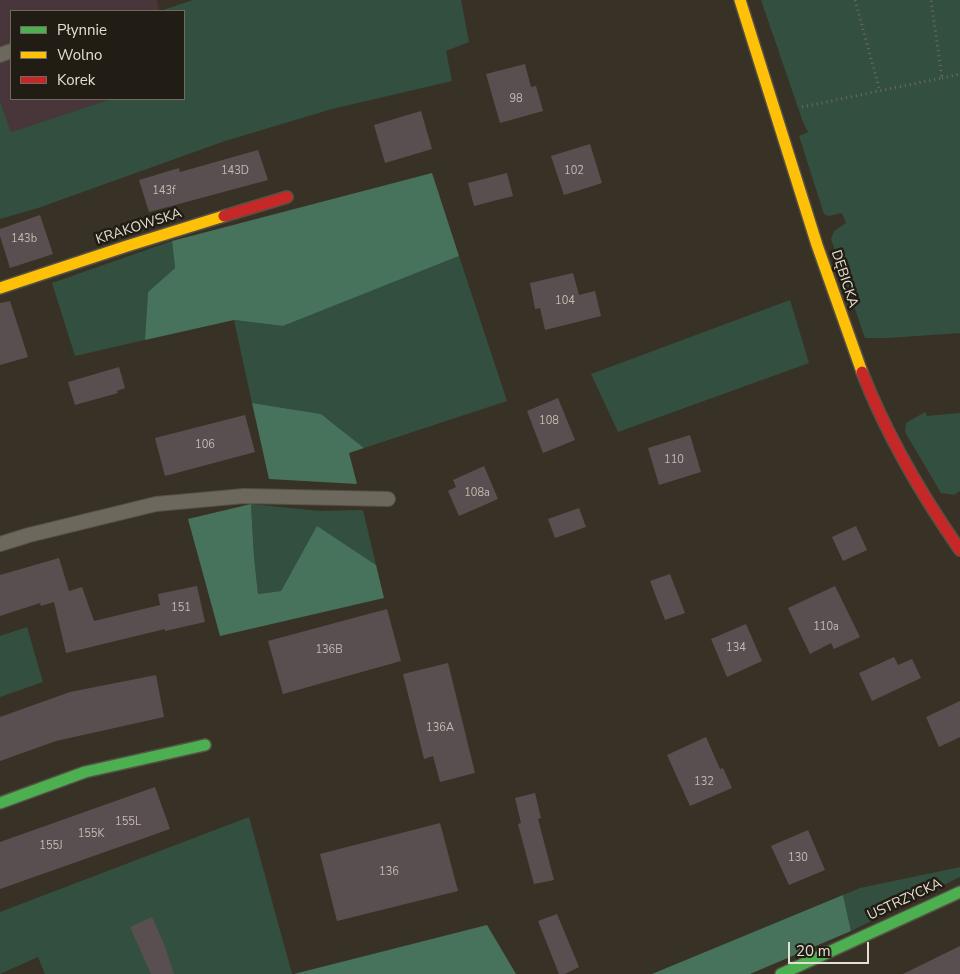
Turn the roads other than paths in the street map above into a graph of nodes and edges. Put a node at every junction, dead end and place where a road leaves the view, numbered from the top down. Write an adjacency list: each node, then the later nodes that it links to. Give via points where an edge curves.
1 (740, 0): 6 (street, DĘBICKA, via 827,278 860,370 906,465)
2 (287, 197): 3 (street, KRAKOWSKA)
3 (0, 288)
4 (388, 499): 5 (lane, via 244,496 156,504)
5 (0, 544)
6 (960, 550)
7 (205, 745): 8 (street, via 86,772)
8 (0, 803)
9 (960, 892): 10 (street, USTRZYCKA)
10 (781, 974)

